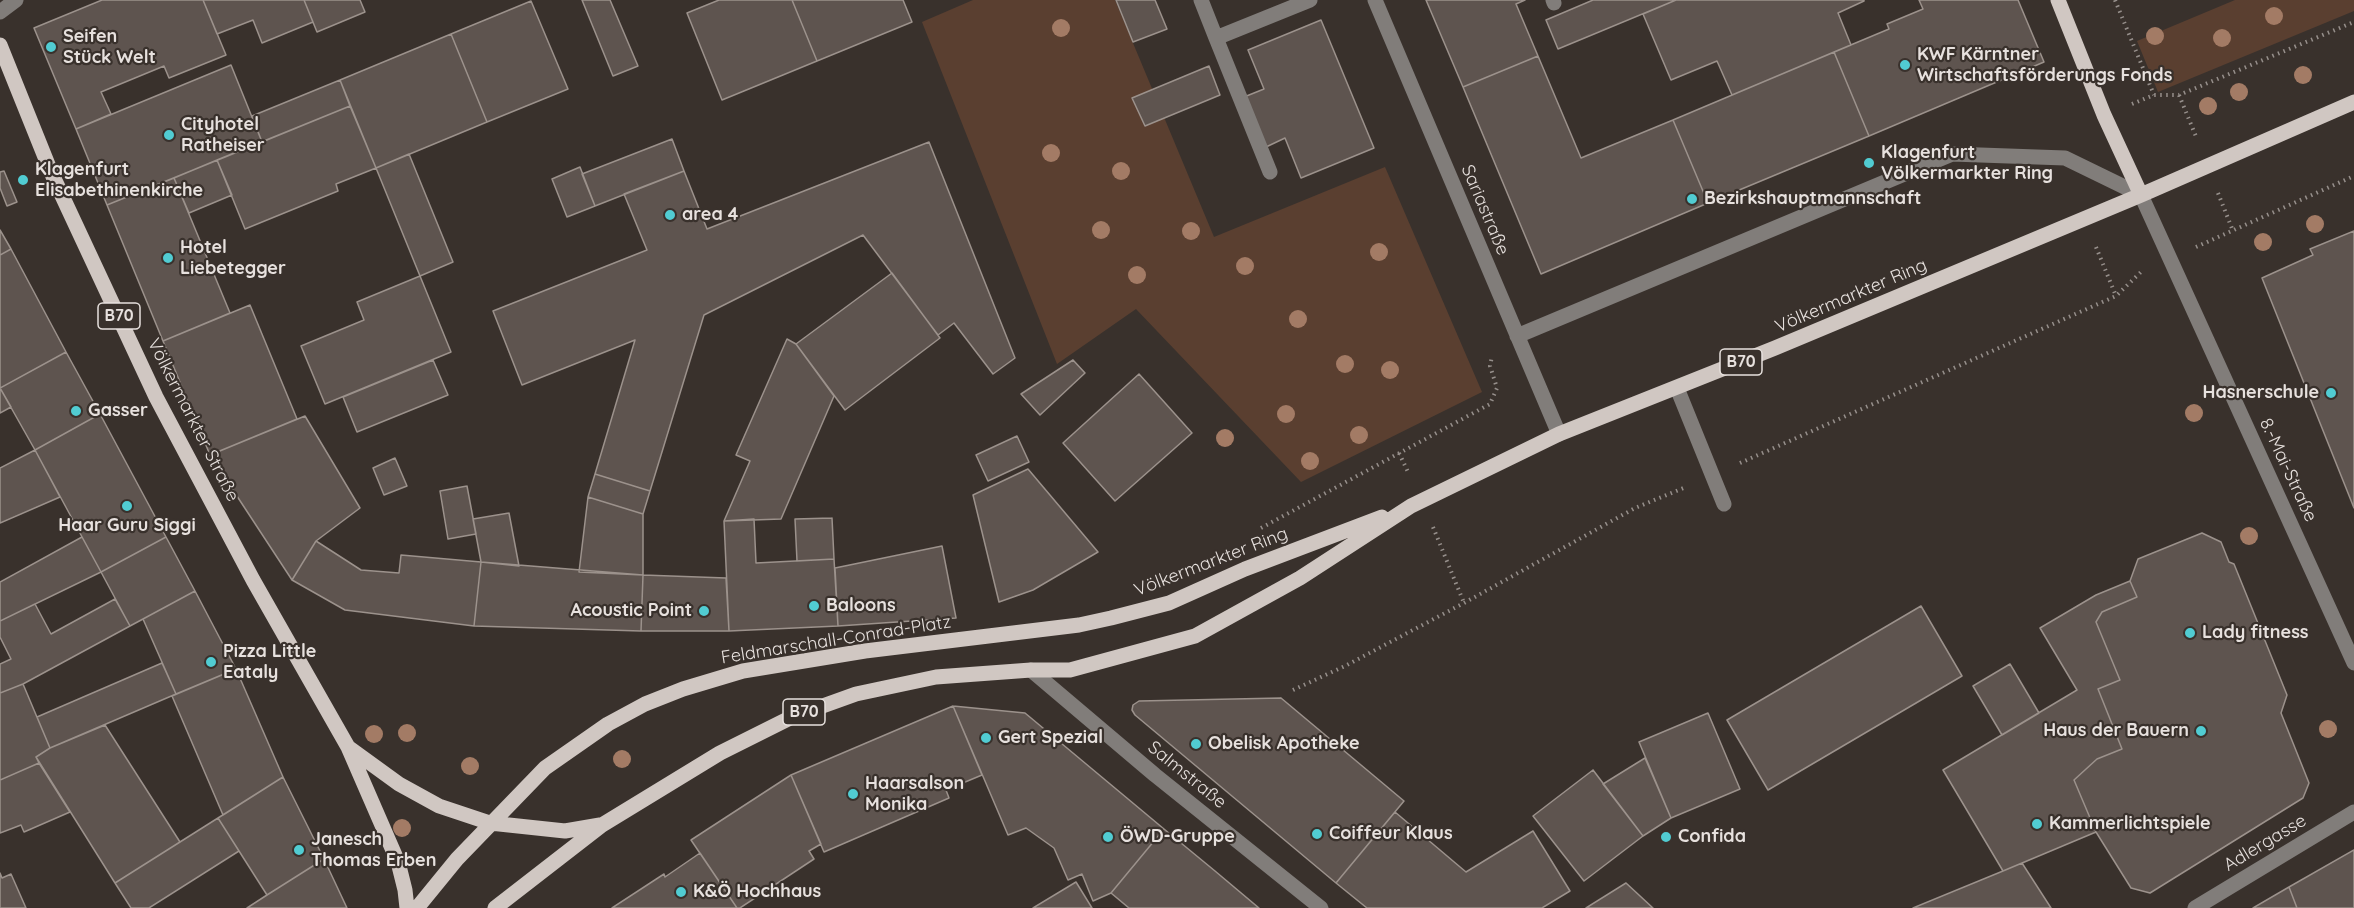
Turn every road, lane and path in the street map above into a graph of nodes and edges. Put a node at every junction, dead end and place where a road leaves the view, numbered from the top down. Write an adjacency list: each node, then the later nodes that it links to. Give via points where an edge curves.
1 (16, 0): 7 (street)
2 (1201, 0): 9 (street)
3 (1310, 0): 9 (street)
4 (1375, 0): 16 (street, Sariastraße)
5 (2058, 0): 14 (main road)
6 (2115, 0): 8 (path, via 2154,95 2179,95)
7 (0, 12)
8 (2354, 22)
9 (1216, 38): 12 (street)
10 (0, 45): 25 (main road, Völkermarkter Straße / B70, via 51,171 156,397)
11 (2354, 102): 14 (main road, Völkermarkter Ring)
12 (1270, 172)
13 (2354, 176): 15 (path)
14 (2141, 195): 15 (street, 8.-Mai-Straße); 16 (street, via 2065,158 1952,154); 17 (main road, Völkermarkter Ring / B70)
15 (2171, 258): 23 (street, 8.-Mai-Straße)
16 (1517, 336): 18 (street, Sariastraße); 21 (path, via 1494,350 1490,366 1497,388 1490,404)
17 (1677, 388): 18 (main road, Völkermarkter Ring / B70); 19 (street)
18 (1559, 434): 20 (main road, Völkermarkter Ring / B70)
19 (1724, 504)
20 (1412, 506): 22 (main road, Völkermarkter Ring / B70, via 1245,569 1169,603 1079,625); 24 (main road, Völkermarkter Ring / B70, via 1300,578 1196,636 1070,670)
21 (1252, 532)
22 (983, 637): 27 (main road, Feldmarschall-Conrad-Platz / B70, via 743,671 683,689 608,724 545,768)
23 (2354, 663)
24 (1031, 669): 28 (main road, B70, via 936,677 856,694 792,717 720,753); 32 (street, Salmstraße)
25 (348, 747): 27 (main road, B70, via 399,784 439,806); 29 (main road, B70, via 398,862)
26 (2354, 812): 33 (street, Adlergasse)
27 (490, 823): 28 (main road, B70, via 565,831); 30 (main road, Feldmarschall-Conrad-Platz / B70)
28 (602, 825): 31 (main road, B70)
29 (406, 908)
30 (417, 908)
31 (495, 908)
32 (1321, 908)
33 (2195, 908)

